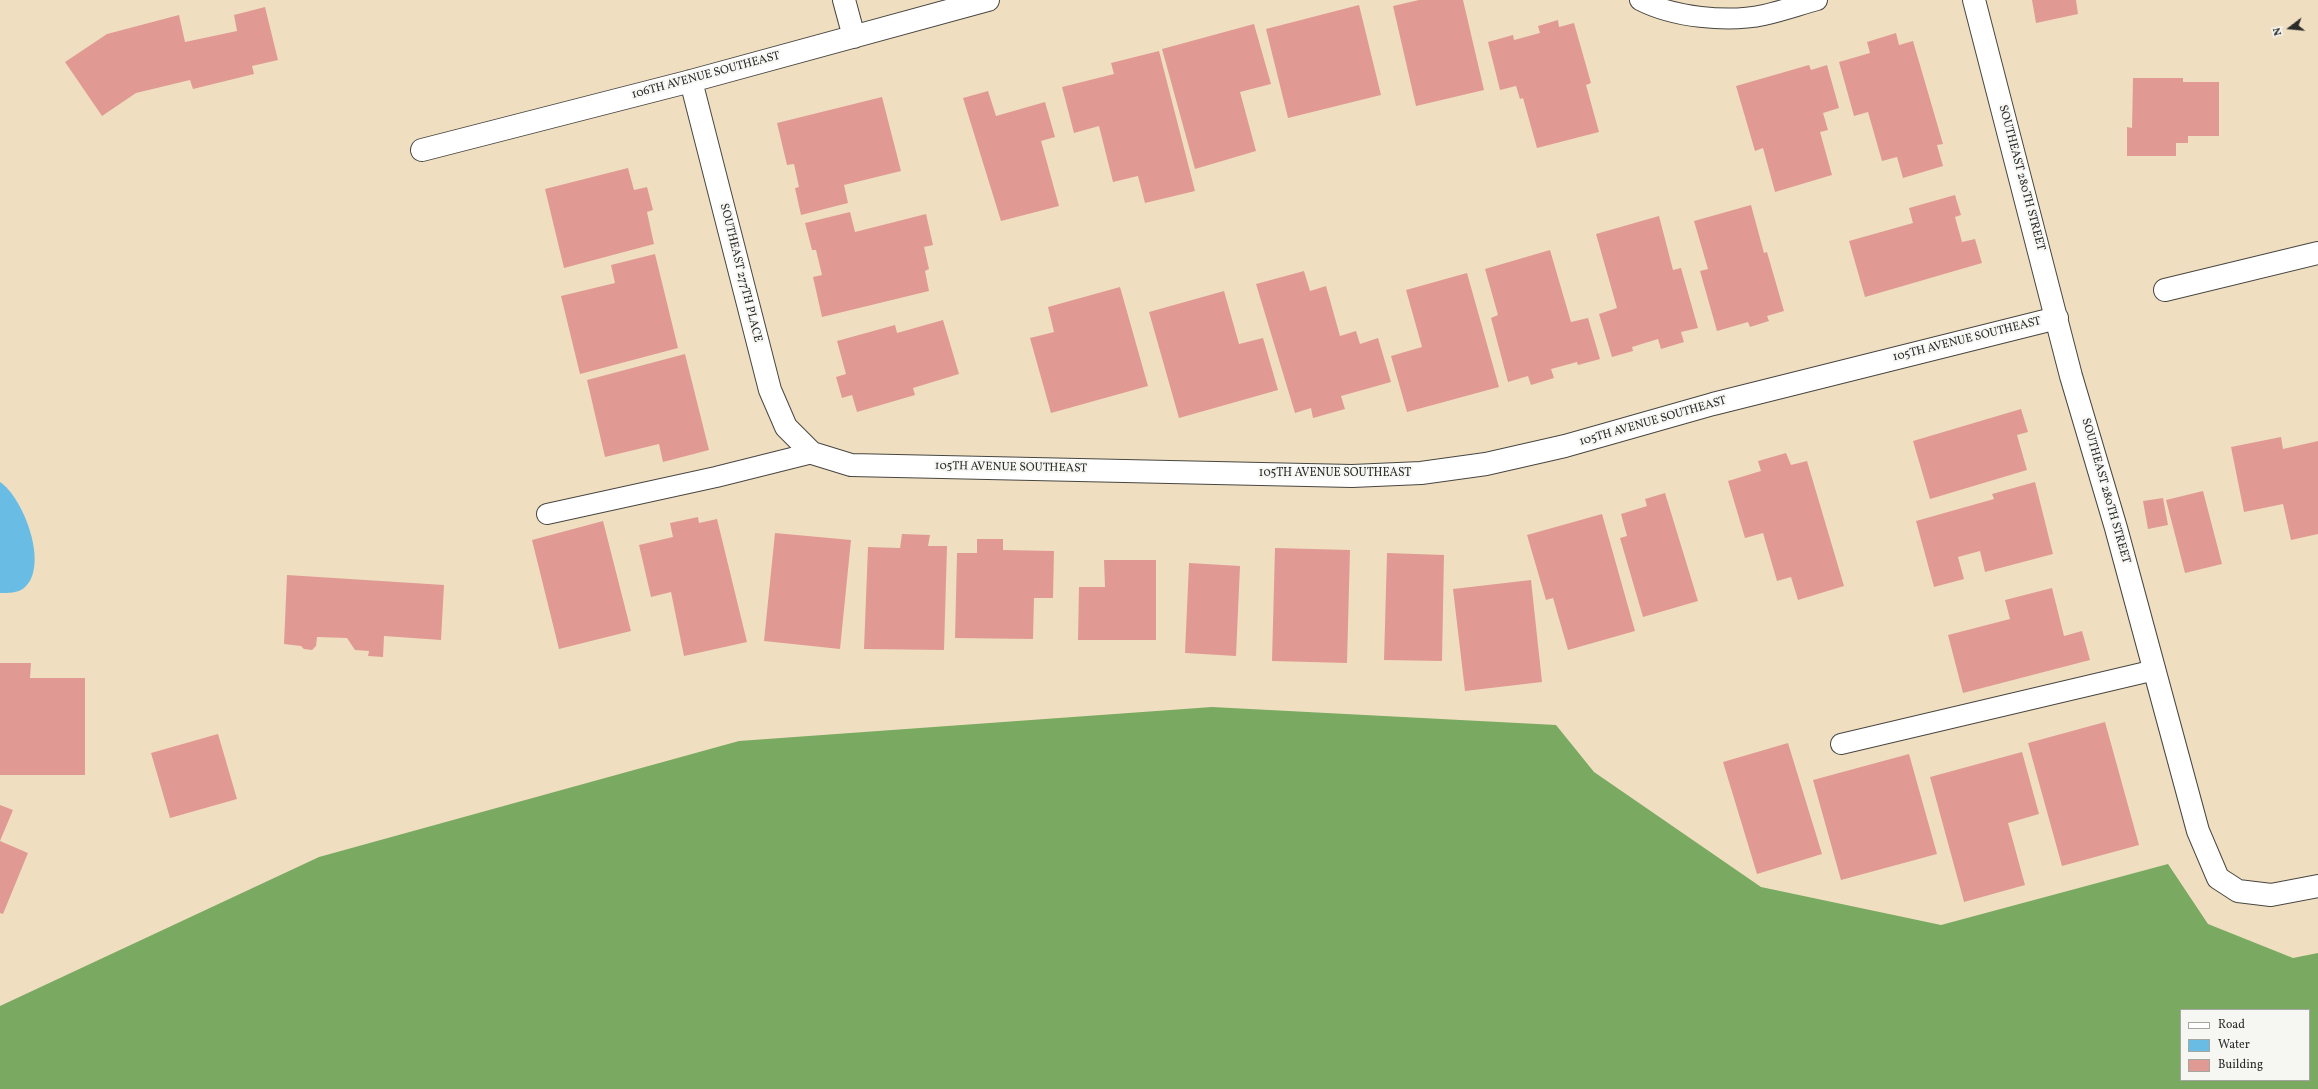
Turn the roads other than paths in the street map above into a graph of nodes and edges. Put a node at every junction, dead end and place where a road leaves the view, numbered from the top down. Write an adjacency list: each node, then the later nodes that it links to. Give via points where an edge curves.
1 (844, 0): 6 (street)
2 (988, 0): 6 (street, 106TH AVENUE SOUTHEAST)
3 (1640, 0): 4 (lane, via 1654,8 1726,18 1763,16)
4 (1817, 0)
5 (1974, 0): 11 (street, SOUTHEAST 280TH STREET)
6 (854, 36): 7 (street, 106TH AVENUE SOUTHEAST)
7 (691, 81): 8 (street, 106TH AVENUE SOUTHEAST); 12 (street, SOUTHEAST 277TH PLACE, via 770,390 786,427)
8 (422, 150)
9 (2318, 253): 10 (street)
10 (2166, 290)
11 (2056, 318): 12 (street, 105TH AVENUE SOUTHEAST, via 1720,402 1565,446 1486,464 1421,473 1352,476 851,465); 14 (street, SOUTHEAST 280TH STREET)
12 (812, 453): 13 (lane, via 716,478)
13 (547, 514)
14 (2155, 670): 15 (lane); 16 (street, SOUTHEAST 280TH STREET, via 2198,831 2218,878 2238,891 2271,895)
15 (1841, 744)
16 (2318, 886)

